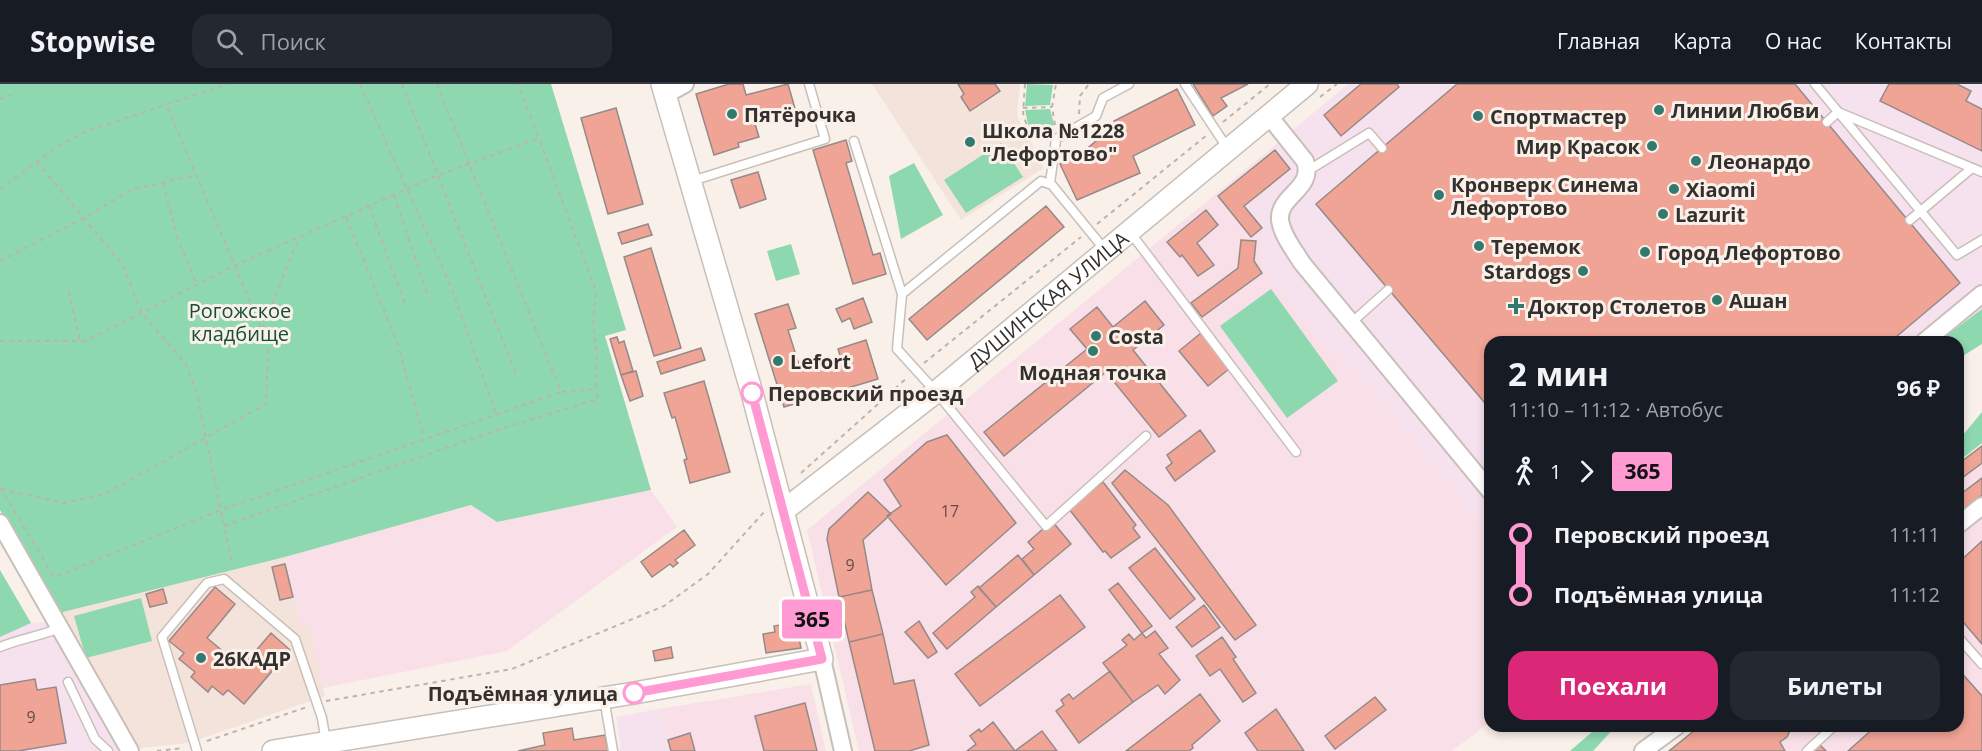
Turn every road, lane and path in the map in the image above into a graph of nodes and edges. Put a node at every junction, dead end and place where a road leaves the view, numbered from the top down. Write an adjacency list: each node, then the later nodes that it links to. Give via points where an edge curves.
1 (228, 84): 19 (path)
2 (360, 84): 44 (path)
3 (402, 84): 39 (path)
4 (437, 84): 34 (path)
5 (518, 84): 29 (path)
6 (686, 84): 16 (street)
7 (809, 84): 40 (lane, via 825,140)
8 (1026, 84): 21 (path)
9 (1056, 84): 20 (path)
10 (1089, 84): 25 (path, via 1079,100)
11 (1130, 84): 25 (lane, via 1103,98 1096,116)
12 (1185, 84): 27 (lane)
13 (1270, 84): 27 (path)
14 (1308, 84): 23 (street, ДУШИНСКАЯ УЛИЦА)
15 (1815, 84): 22 (lane)
16 (663, 89): 40 (street)
17 (12, 95): 18 (path)
18 (0, 99)
19 (167, 106): 33 (path, via 87,131); 38 (path)
20 (1052, 107): 21 (path); 26 (path)
21 (1023, 108): 26 (path, via 1031,137)
22 (1838, 112): 24 (lane); 35 (lane); 47 (lane)
23 (1269, 116): 32 (street, ДУШИНСКАЯ УЛИЦА); 36 (street)
24 (1827, 122)
25 (1083, 123): 28 (lane)
26 (1056, 126): 28 (path)
27 (1215, 129): 32 (lane); 51 (path)
28 (1060, 135): 42 (lane, via 1054,145)
29 (539, 138): 34 (path); 73 (path, via 596,291)
30 (854, 141): 61 (lane)
31 (1382, 148): 36 (lane, via 1369,133)
32 (1228, 149): 52 (street, ДУШИНСКАЯ УЛИЦА)
33 (37, 162): 43 (path); 49 (path)
34 (470, 164): 39 (path); 74 (path)
35 (1972, 168): 37 (lane); 47 (lane)
36 (1308, 170): 66 (street, via 1306,181 1283,207 1280,218 1285,236)
37 (1982, 172)
38 (196, 175): 41 (path); 57 (path)
39 (436, 176): 44 (path); 72 (path)
40 (690, 181): 86 (street)
41 (163, 183): 49 (path, via 131,190); 58 (path, via 178,239)
42 (1050, 183): 51 (lane); 61 (lane, via 1037,183)
43 (0, 189)
44 (406, 190): 45 (path); 76 (path, via 452,289)
45 (394, 195): 46 (path); 63 (path)
46 (369, 206): 48 (path); 64 (path)
47 (1921, 211): 50 (lane); 54 (lane, via 1957,255)
48 (346, 217): 53 (path); 79 (path, via 398,345)
49 (84, 218): 56 (path); 65 (path, via 122,264)
50 (1910, 220)
51 (1090, 230): 55 (lane); 71 (path)
52 (1130, 232): 55 (street, ДУШИНСКАЯ УЛИЦА); 80 (lane)
53 (299, 238): 57 (path); 67 (path)
54 (1982, 240)
55 (1106, 251): 75 (street, ДУШИНСКАЯ УЛИЦА)
56 (0, 261)
57 (234, 266): 58 (path); 67 (path)
58 (197, 285): 65 (path)
59 (1388, 290): 66 (lane)
60 (69, 291): 70 (path)
61 (902, 294): 71 (lane, via 897,349)
62 (1982, 294): 68 (street)
63 (429, 299)
64 (406, 307)
65 (142, 313): 70 (path); 78 (path, via 186,364)
66 (1351, 323): 82 (street)
67 (261, 329): 78 (path, via 268,344 266,404)
68 (1931, 336)
69 (0, 341): 70 (path)
70 (80, 342)
71 (916, 370): 75 (lane); 81 (path)
72 (516, 374)
73 (596, 389): 74 (path); 89 (path, via 598,399 459,443)
74 (561, 392): 76 (path)
75 (936, 392): 77 (lane, via 1046,526); 86 (street, ДУШИНСКАЯ УЛИЦА)
76 (496, 415): 79 (path)
77 (1146, 436)
78 (206, 438): 83 (path, via 105,494 64,503); 85 (path)
79 (424, 438): 85 (path)
80 (1296, 452)
81 (801, 473)
82 (1484, 483)
83 (1, 488): 85 (path, via 54,577)
84 (1982, 506): 87 (street)
85 (221, 510): 89 (path)
86 (774, 511): 94 (street); 98 (path, via 708,574 664,606 512,669)
87 (1964, 520)
88 (0, 523): 91 (street)
89 (224, 526): 90 (path)
90 (231, 564)
91 (60, 628): 93 (lane); 104 (street)
92 (1964, 643): 95 (lane)
93 (0, 647)
94 (822, 659): 97 (street); 108 (street)
95 (1982, 664)
96 (68, 682): 103 (lane, via 95,739)
97 (604, 698): 101 (street); 107 (lane)
98 (317, 704): 101 (lane); 102 (path); 102 (lane, via 295,639 224,579 207,583 162,637)
99 (1669, 732): 109 (street)
100 (1828, 732): 110 (lane)
101 (326, 742): 106 (street)
102 (196, 748): 105 (path)
103 (108, 751)
104 (130, 751)
105 (157, 751)
106 (273, 751)
107 (613, 751)
108 (843, 751)
109 (1642, 751)
110 (1807, 751)

